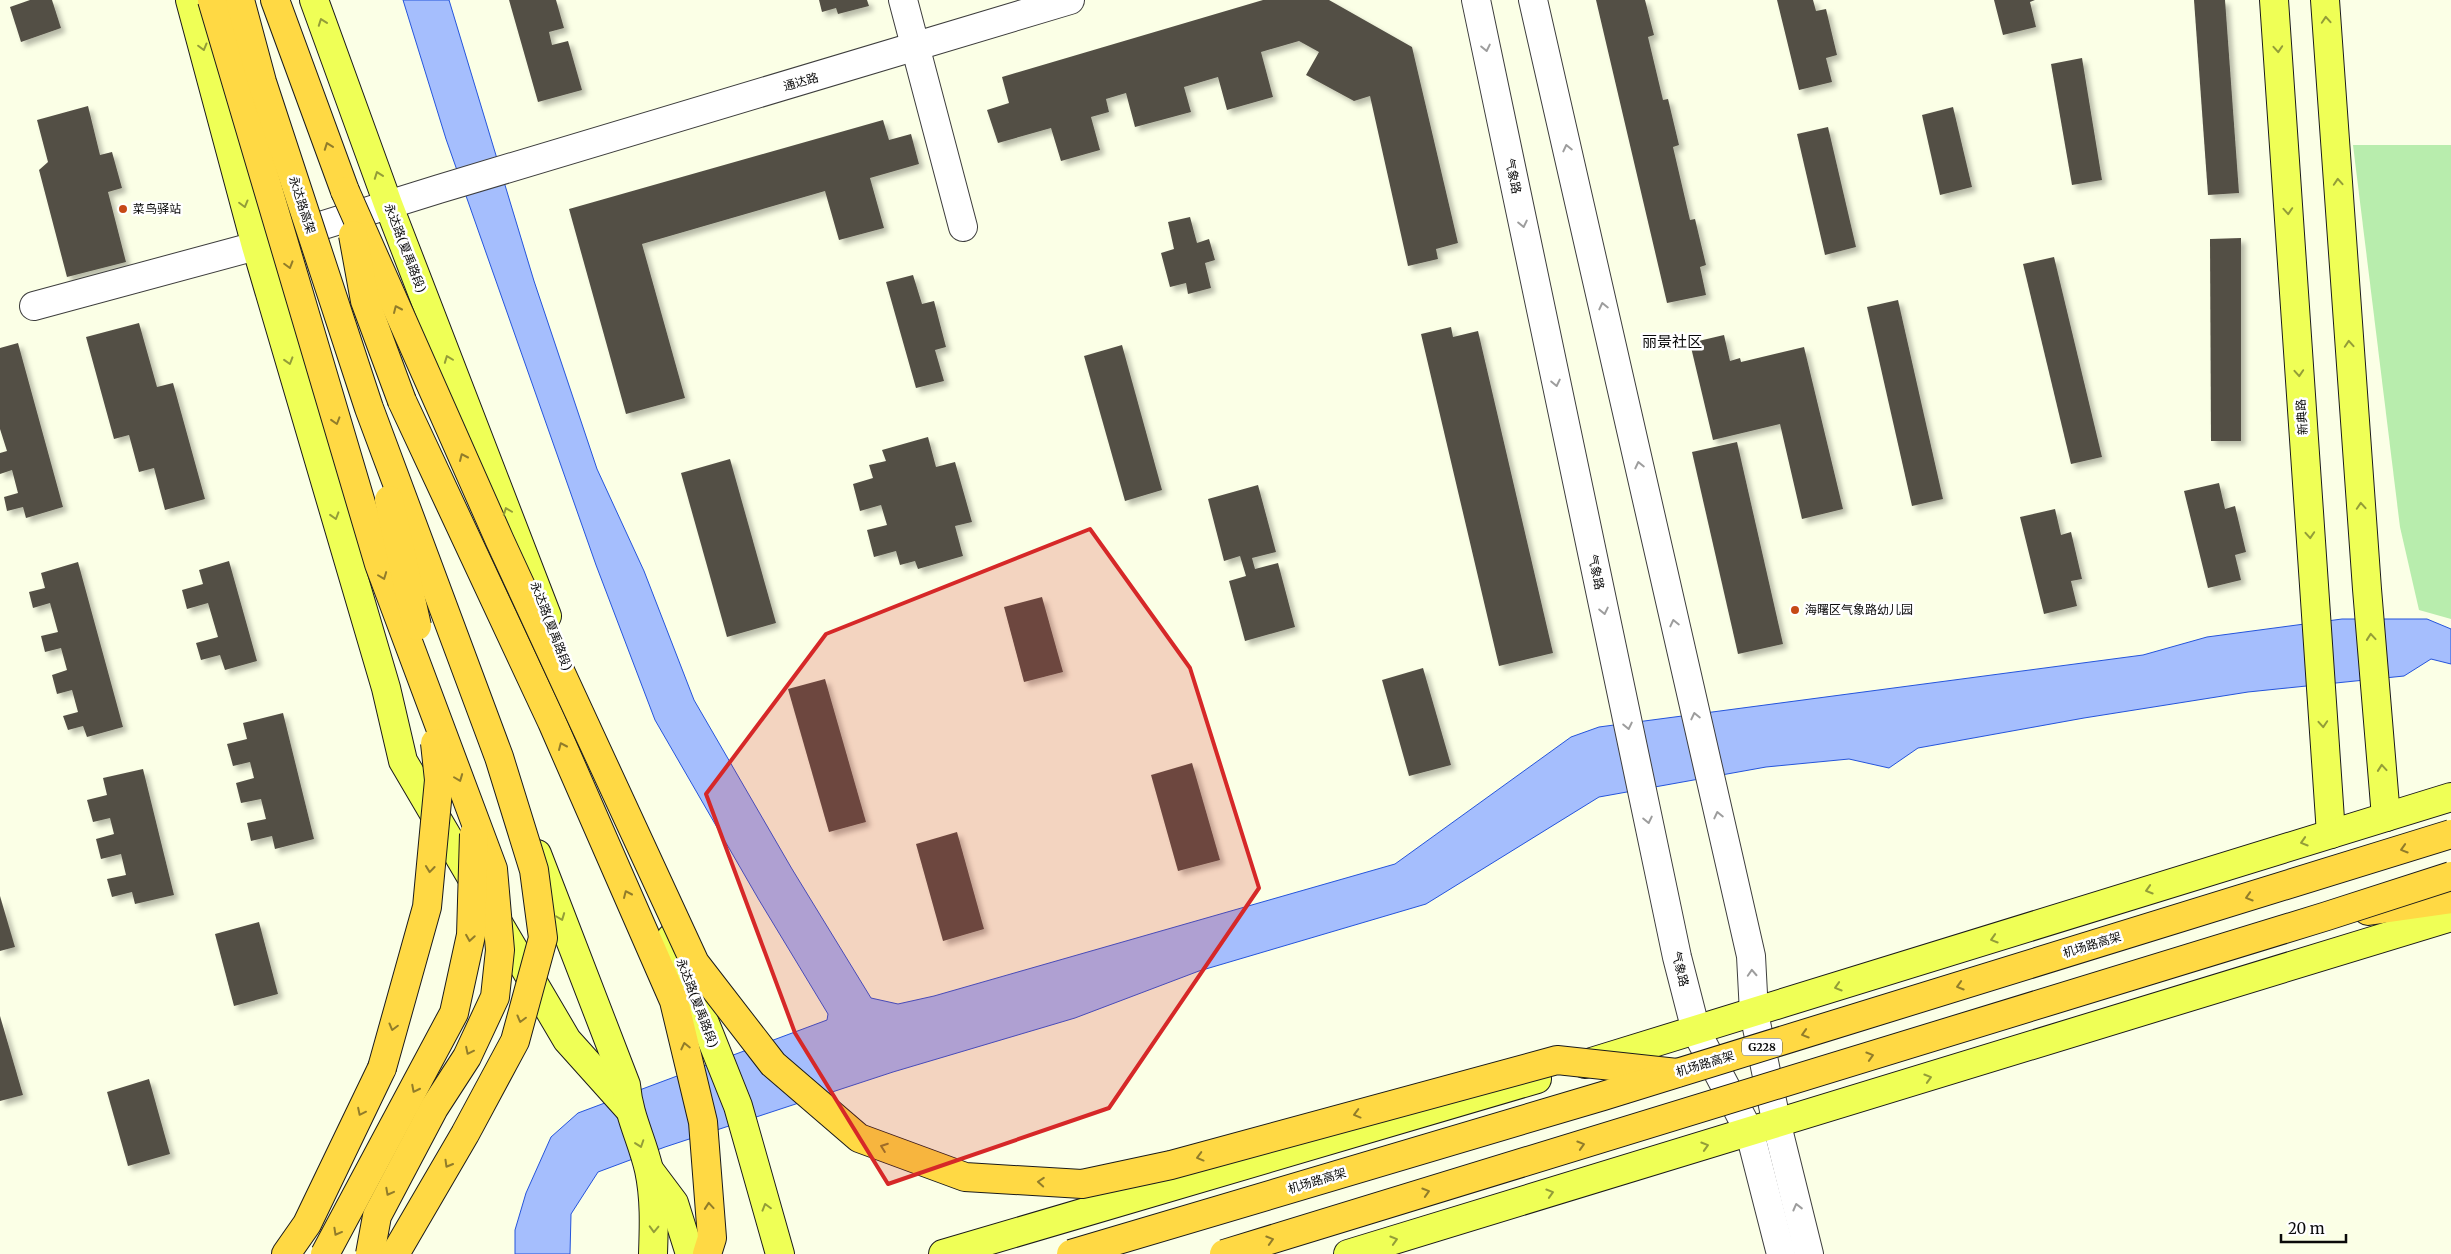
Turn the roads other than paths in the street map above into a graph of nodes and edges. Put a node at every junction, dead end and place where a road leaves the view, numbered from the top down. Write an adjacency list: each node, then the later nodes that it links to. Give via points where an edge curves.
1 (190, 0): 18 (main road, one-way to 18)
2 (212, 0): 23 (highway, one-way to 23, bridge, via 379,564)
3 (227, 0): 17 (main road)
4 (240, 0): 20 (highway, 永达路高架, bridge, via 262,82)
5 (275, 0): 14 (highway, one-way to 5)
6 (314, 0): 15 (main road, 永达路(夏禹路段), one-way to 6)
7 (903, 0): 13 (street)
8 (1070, 0): 13 (street, 通达路)
9 (1476, 0): 31 (street, 气象路, one-way to 31, via 1676,957)
10 (1533, 0): 30 (street, one-way to 10, via 1751,956)
11 (2274, 0): 24 (main road, 新典路, one-way to 24)
12 (2325, 0): 22 (main road, one-way to 12)
13 (915, 48): 15 (street, 通达路); 16 (street)
14 (345, 192): 32 (highway, one-way to 14, bridge, via 1557,1060 1171,1165 1082,1184 964,1177 859,1138 773,1064 695,963 500,541); 43 (highway, one-way to 14, bridge, via 712,1238 702,1122 674,1001 552,722 402,401 365,301)
15 (388, 204): 17 (street, 通达路); 44 (main road, 永达路(夏禹路段), one-way to 15, via 738,1106)
16 (963, 227)
17 (300, 232): 18 (street, 通达路); 33 (main road, one-way to 33)
18 (256, 246): 19 (street, 通达路); 33 (main road, one-way to 33, via 383,679 403,761 567,1040)
19 (34, 306)
20 (369, 408): 37 (highway, one-way to 37, bridge, via 427,671 439,780 427,907 382,1068 307,1224); 40 (highway, one-way to 40, bridge, via 499,757 534,870 543,938 515,1041 466,1134)
21 (2451, 797): 22 (main road)
22 (2386, 817): 24 (main road)
23 (474, 820): 38 (highway, one-way to 38, bridge, via 472,935 454,1013); 39 (highway, one-way to 39, bridge, via 493,869 500,950 495,997 467,1057 434,1108 377,1216)
24 (2331, 834): 30 (main road, one-way to 30)
25 (2451, 834): 32 (highway, 机场路高架 / G228, one-way to 32, bridge)
26 (2451, 876): 28 (highway, bridge)
27 (2451, 899): 28 (highway, bridge)
28 (2327, 916): 47 (highway, one-way to 28, bridge)
29 (2451, 918): 34 (main road, one-way to 29)
30 (1754, 1013): 31 (main road); 34 (street)
31 (1696, 1031): 35 (street, 气象路); 45 (main road)
32 (1678, 1073): 46 (highway, 机场路高架 / G228, bridge)
33 (627, 1096): 36 (main road, one-way to 36)
34 (1777, 1125): 35 (main road); 50 (street, one-way to 34)
35 (1750, 1133): 48 (main road, one-way to 35); 49 (street, 气象路)
36 (649, 1170): 41 (main road, one-way to 41, via 654,1212); 42 (main road, via 674,1203)
37 (286, 1254)
38 (325, 1254)
39 (370, 1254)
40 (395, 1254)
41 (653, 1254)
42 (690, 1254)
43 (707, 1254)
44 (780, 1254)
45 (943, 1254)
46 (1071, 1254)
47 (1224, 1254)
48 (1348, 1254)
49 (1781, 1254)
50 (1809, 1254)

